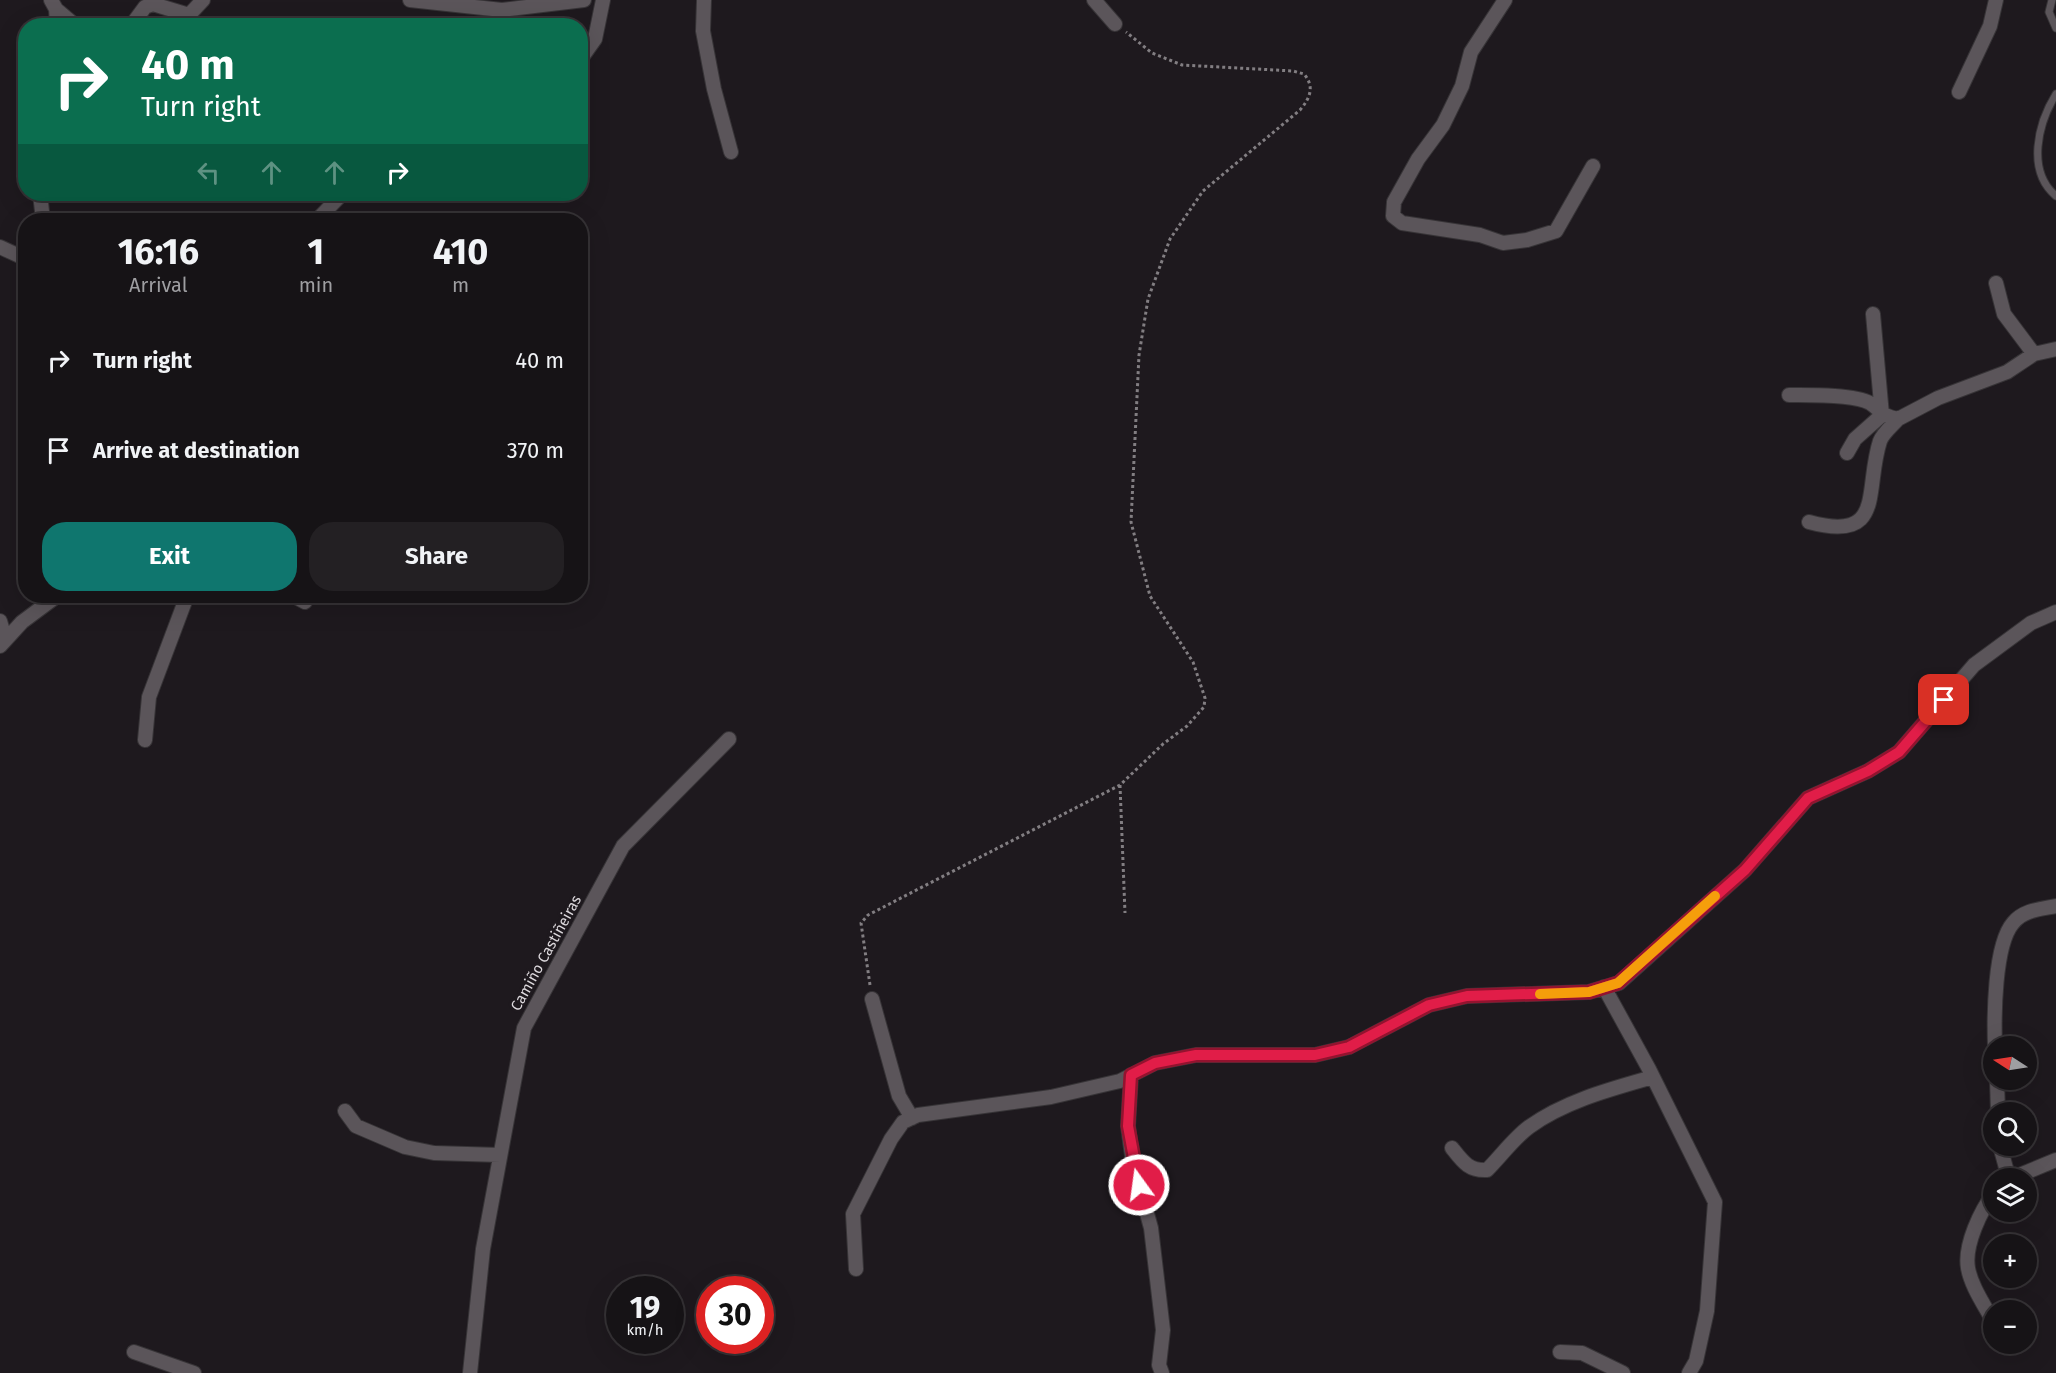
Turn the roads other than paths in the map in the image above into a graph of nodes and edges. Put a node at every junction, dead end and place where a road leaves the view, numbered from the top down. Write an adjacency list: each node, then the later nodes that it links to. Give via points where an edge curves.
1 (203, 0): 12 (street, via 189,15 153,4)
2 (410, 0): 3 (street, via 502,10)
3 (584, 0)
4 (603, 0): 15 (street, via 595,39)
5 (704, 0): 18 (street, via 703,32)
6 (1094, 0): 13 (street)
7 (1505, 0): 19 (street, via 1471,52 1462,86 1394,202 1393,216 1402,224 1480,235 1503,243 1527,240 1556,231)
8 (1996, 0): 16 (street, via 1990,26)
9 (2052, 0): 14 (lane, via 2049,12)
10 (53, 5): 11 (street)
11 (67, 18)
12 (138, 18)
13 (1115, 24)
14 (2056, 28)
15 (588, 49)
16 (1959, 92)
17 (2055, 101): 20 (lane, via 2042,120 2038,154 2043,180)
18 (731, 152)
19 (1593, 166)
20 (2056, 196)
21 (335, 201): 22 (street)
22 (323, 213)
23 (0, 247): 24 (street)
24 (18, 255)
25 (1996, 283): 28 (street, via 2004,314)
26 (1873, 314): 30 (street)
27 (2056, 349): 28 (street)
28 (2034, 354): 31 (street, via 2007,372 1938,398)
29 (1789, 395): 30 (street, via 1827,395 1869,403)
30 (1882, 415): 31 (street); 32 (street, via 1855,439)
31 (1898, 419): 33 (street, via 1880,438 1871,498 1862,518 1850,527 1833,528)
32 (1847, 453)
33 (1809, 522)
34 (49, 603): 38 (street)
35 (184, 603): 40 (street, via 149,697)
36 (2056, 612): 42 (street, via 2031,623 1974,665 1899,752 1808,798 1745,870 1618,983)
37 (0, 621): 38 (street)
38 (2, 642)
39 (729, 739): 50 (street, Camiño Castiñeiras, via 623,846 524,1028)
40 (145, 740)
41 (2056, 906): 44 (street, via 2028,912 2013,923 2003,944)
42 (1604, 987): 45 (street, via 1589,992 1467,996 1429,1005 1349,1047 1315,1055 1196,1055 1155,1063); 46 (street)
43 (872, 999): 48 (street, via 899,1096)
44 (1995, 1036)
45 (1131, 1075): 48 (street, via 1051,1097); 60 (street, via 1128,1126 1133,1163 1151,1228 1163,1330 1159,1365)
46 (1653, 1077): 49 (street, via 1597,1094 1547,1116 1528,1128 1488,1170 1466,1166); 62 (street, via 1715,1202 1707,1311 1696,1361)
47 (345, 1111): 50 (street, via 356,1126 405,1147 434,1153)
48 (912, 1118): 54 (street, via 903,1122 891,1139 853,1214)
49 (1452, 1148)
50 (500, 1155): 59 (street, Camiño Castiñeiras, via 483,1249)
51 (2056, 1160): 52 (street)
52 (2037, 1168)
53 (1983, 1211): 55 (street, via 1967,1267)
54 (856, 1269)
55 (1983, 1300)
56 (134, 1352): 58 (street)
57 (1560, 1352): 61 (street, via 1582,1353)
58 (194, 1373)
59 (470, 1373)
60 (1162, 1373)
61 (1623, 1373)
62 (1689, 1373)

